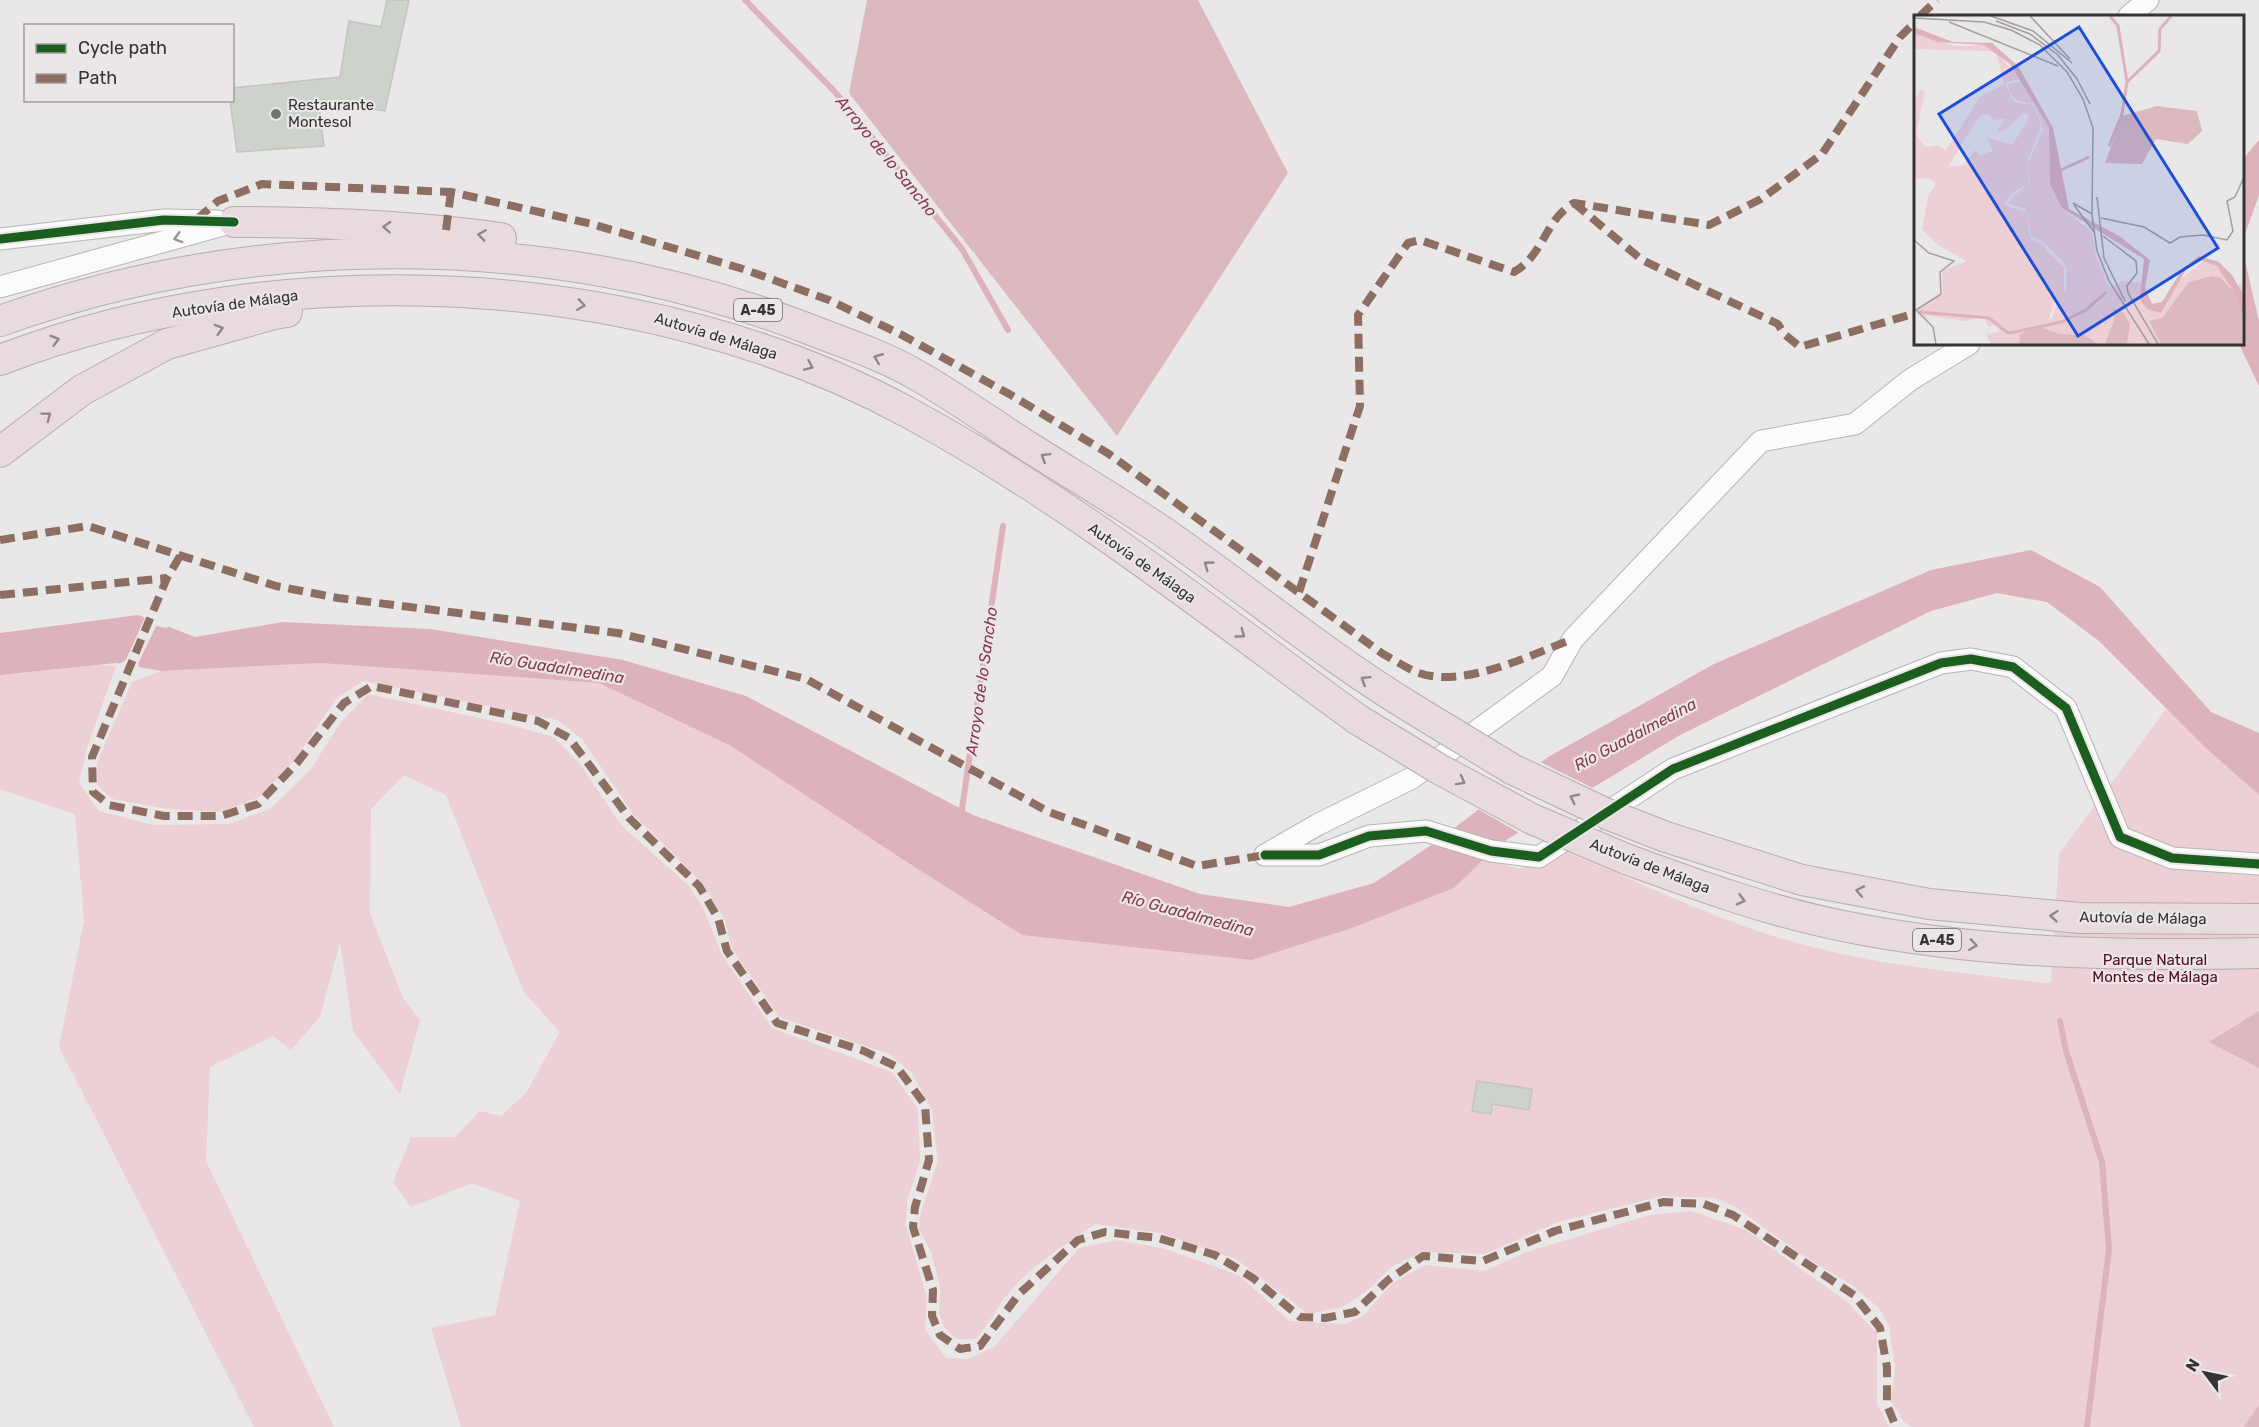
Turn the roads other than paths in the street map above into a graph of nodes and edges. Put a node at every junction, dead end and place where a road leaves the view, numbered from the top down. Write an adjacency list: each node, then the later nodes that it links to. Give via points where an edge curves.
1 (2148, 0): 2 (street)
2 (2130, 15)
3 (234, 222): 4 (street, via 164,220); 5 (street, one-way to 5); 6 (highway, one-way to 3, via 659,268 621,257 538,243 446,230)
4 (0, 239)
5 (0, 287)
6 (698, 293): 8 (highway, Autovía de Málaga / A-45, via 549,263 465,254 374,254 275,260 107,286); 13 (highway, Autovía de Málaga / A-45, one-way to 6, bridge, via 2080,918 1929,904 1802,880 1607,814 1512,768 1354,673 1161,531 911,371 753,308)
7 (546, 300): 10 (highway, Autovía de Málaga / A-45, one-way to 7, via 115,323 276,296 379,290 465,292); 11 (highway, one-way to 7, via 82,390 167,344 274,314 380,305 463,306); 14 (highway, Autovía de Málaga / A-45, one-way to 14, bridge, via 634,312 721,335 806,364 908,412 1140,560 1357,718 1438,769 1532,819 1626,859 1728,896 1855,928 2009,949 2140,956)
8 (0, 321)
9 (1967, 345): 12 (street, via 1910,380 1855,424 1761,441 1574,639 1552,676 1412,778 1265,855 1319,855 1369,836 1426,831 1491,851 1539,857 1673,770 1941,663 1971,659 2013,667 2066,708 2120,837 2172,858)
10 (0, 360)
11 (0, 452)
12 (2259, 864)
13 (2259, 919)
14 (2259, 953)

